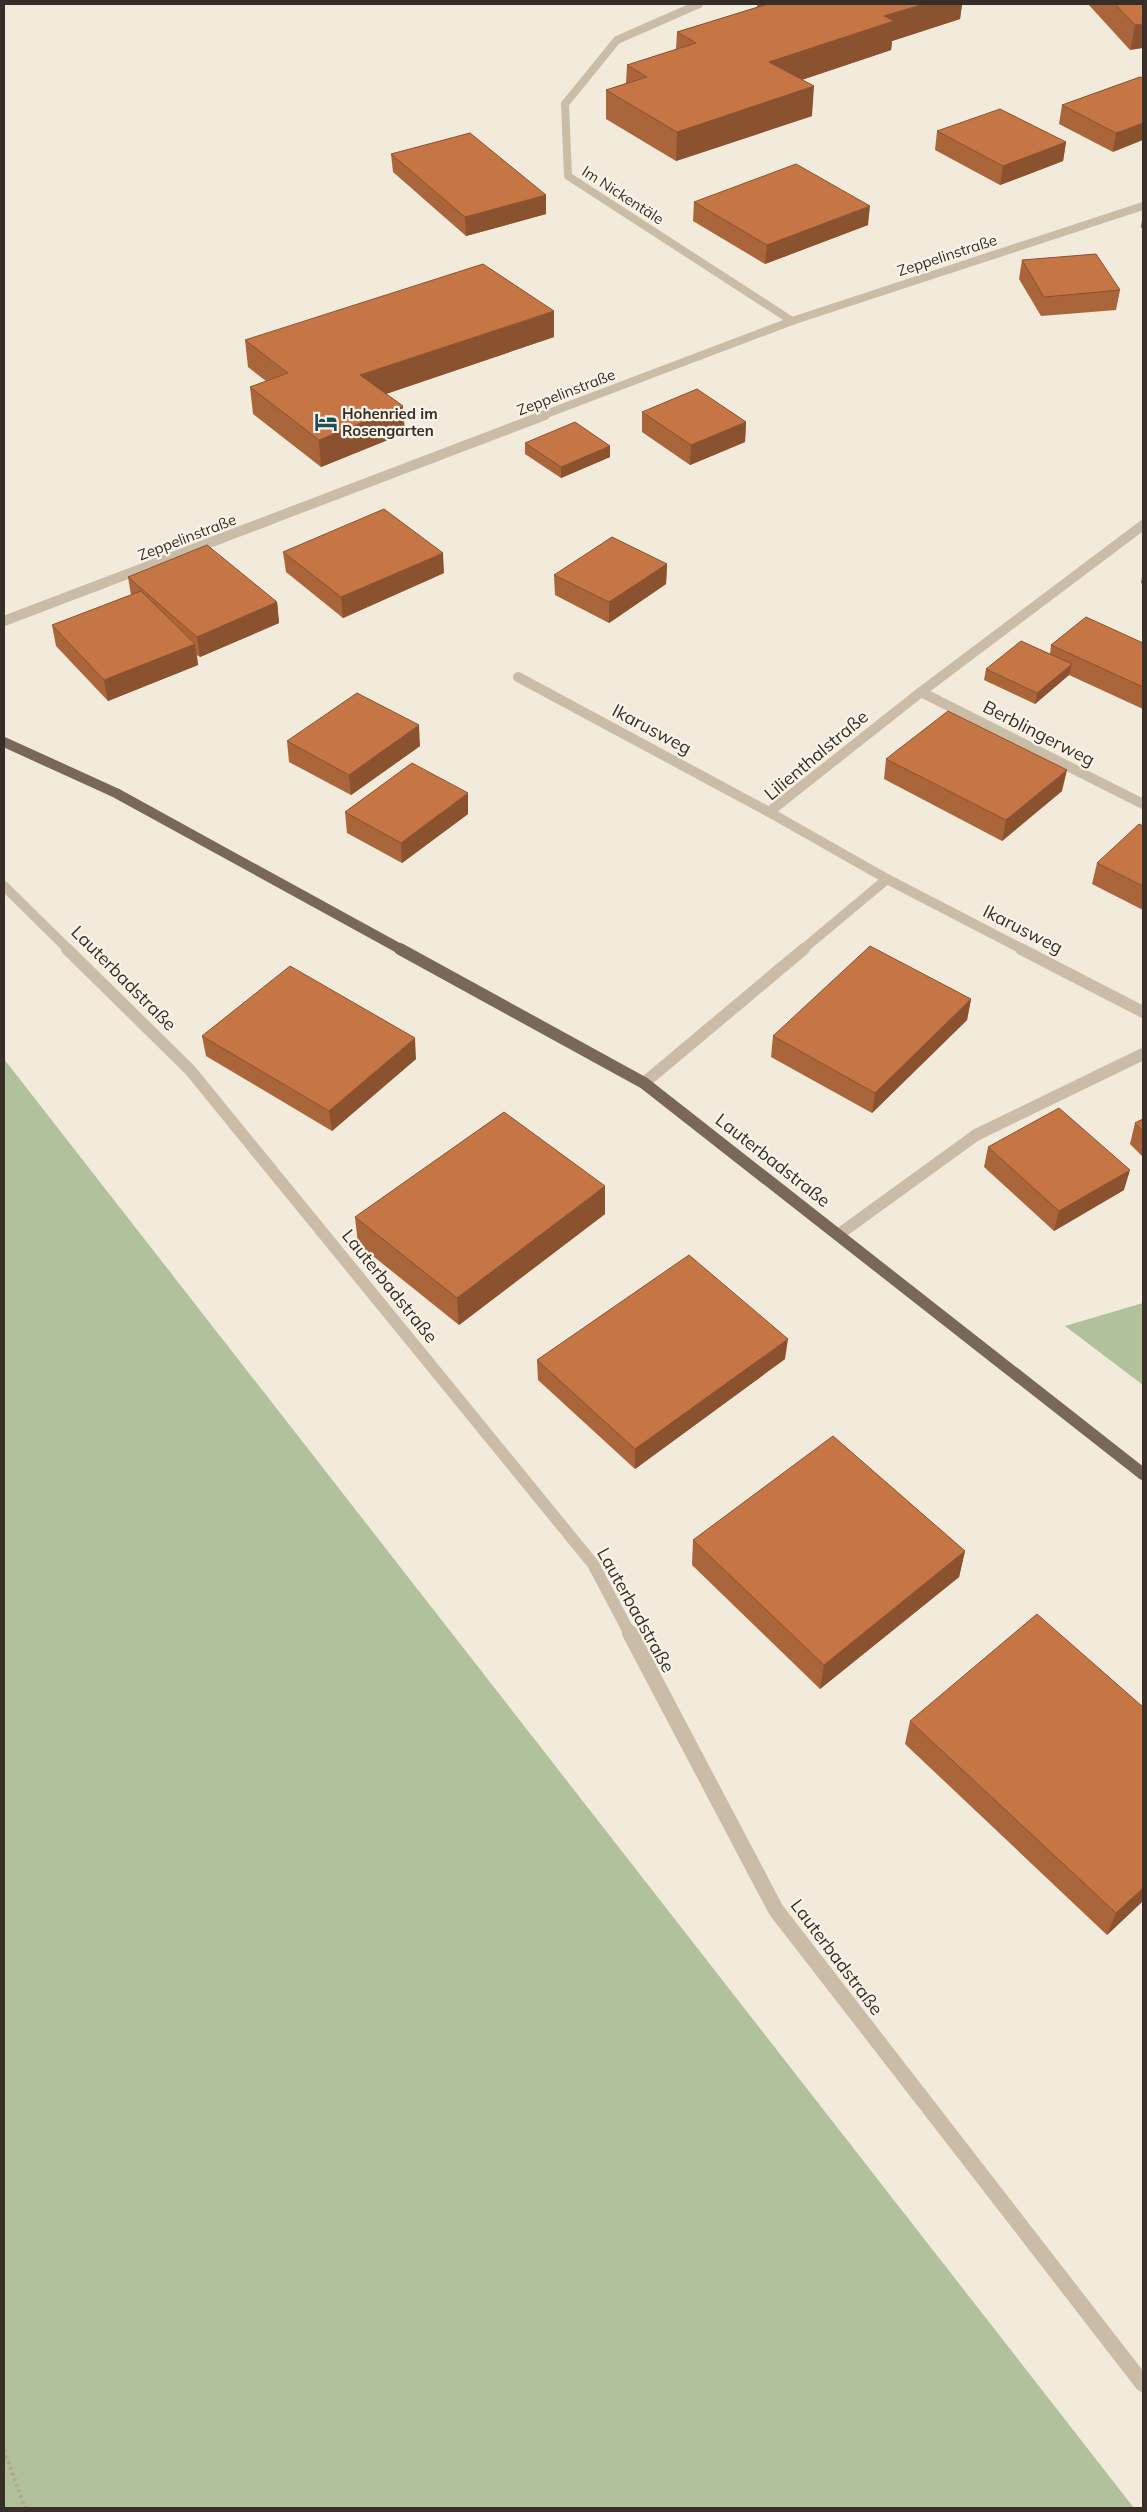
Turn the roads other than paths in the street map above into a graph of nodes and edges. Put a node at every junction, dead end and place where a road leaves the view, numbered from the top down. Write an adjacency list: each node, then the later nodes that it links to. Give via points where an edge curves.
1 (699, 4): 3 (street, Im Nickentäle, via 617,40 565,104 568,176)
2 (1143, 206): 3 (street, Zeppelinstraße)
3 (792, 321): 5 (street, Zeppelinstraße)
4 (1143, 525): 7 (street, Lilienthalstraße)
5 (4, 621)
6 (518, 676): 10 (street, Ikarusweg)
7 (921, 692): 9 (street, Berblingerweg); 10 (street, Lilienthalstraße)
8 (4, 742): 15 (main road, Lauterbadstraße, via 116,793)
9 (1143, 804)
10 (769, 812): 11 (street, Lilienthalstraße)
11 (887, 880): 13 (street, Ikarusweg); 15 (street)
12 (4, 886): 18 (street, Lauterbadstraße, via 190,1070 593,1564 776,1910)
13 (1143, 1012)
14 (1143, 1054): 16 (street, via 976,1136)
15 (644, 1083): 16 (main road, Lauterbadstraße)
16 (838, 1235): 17 (main road, Lauterbadstraße)
17 (1143, 1474)
18 (1143, 2384)

